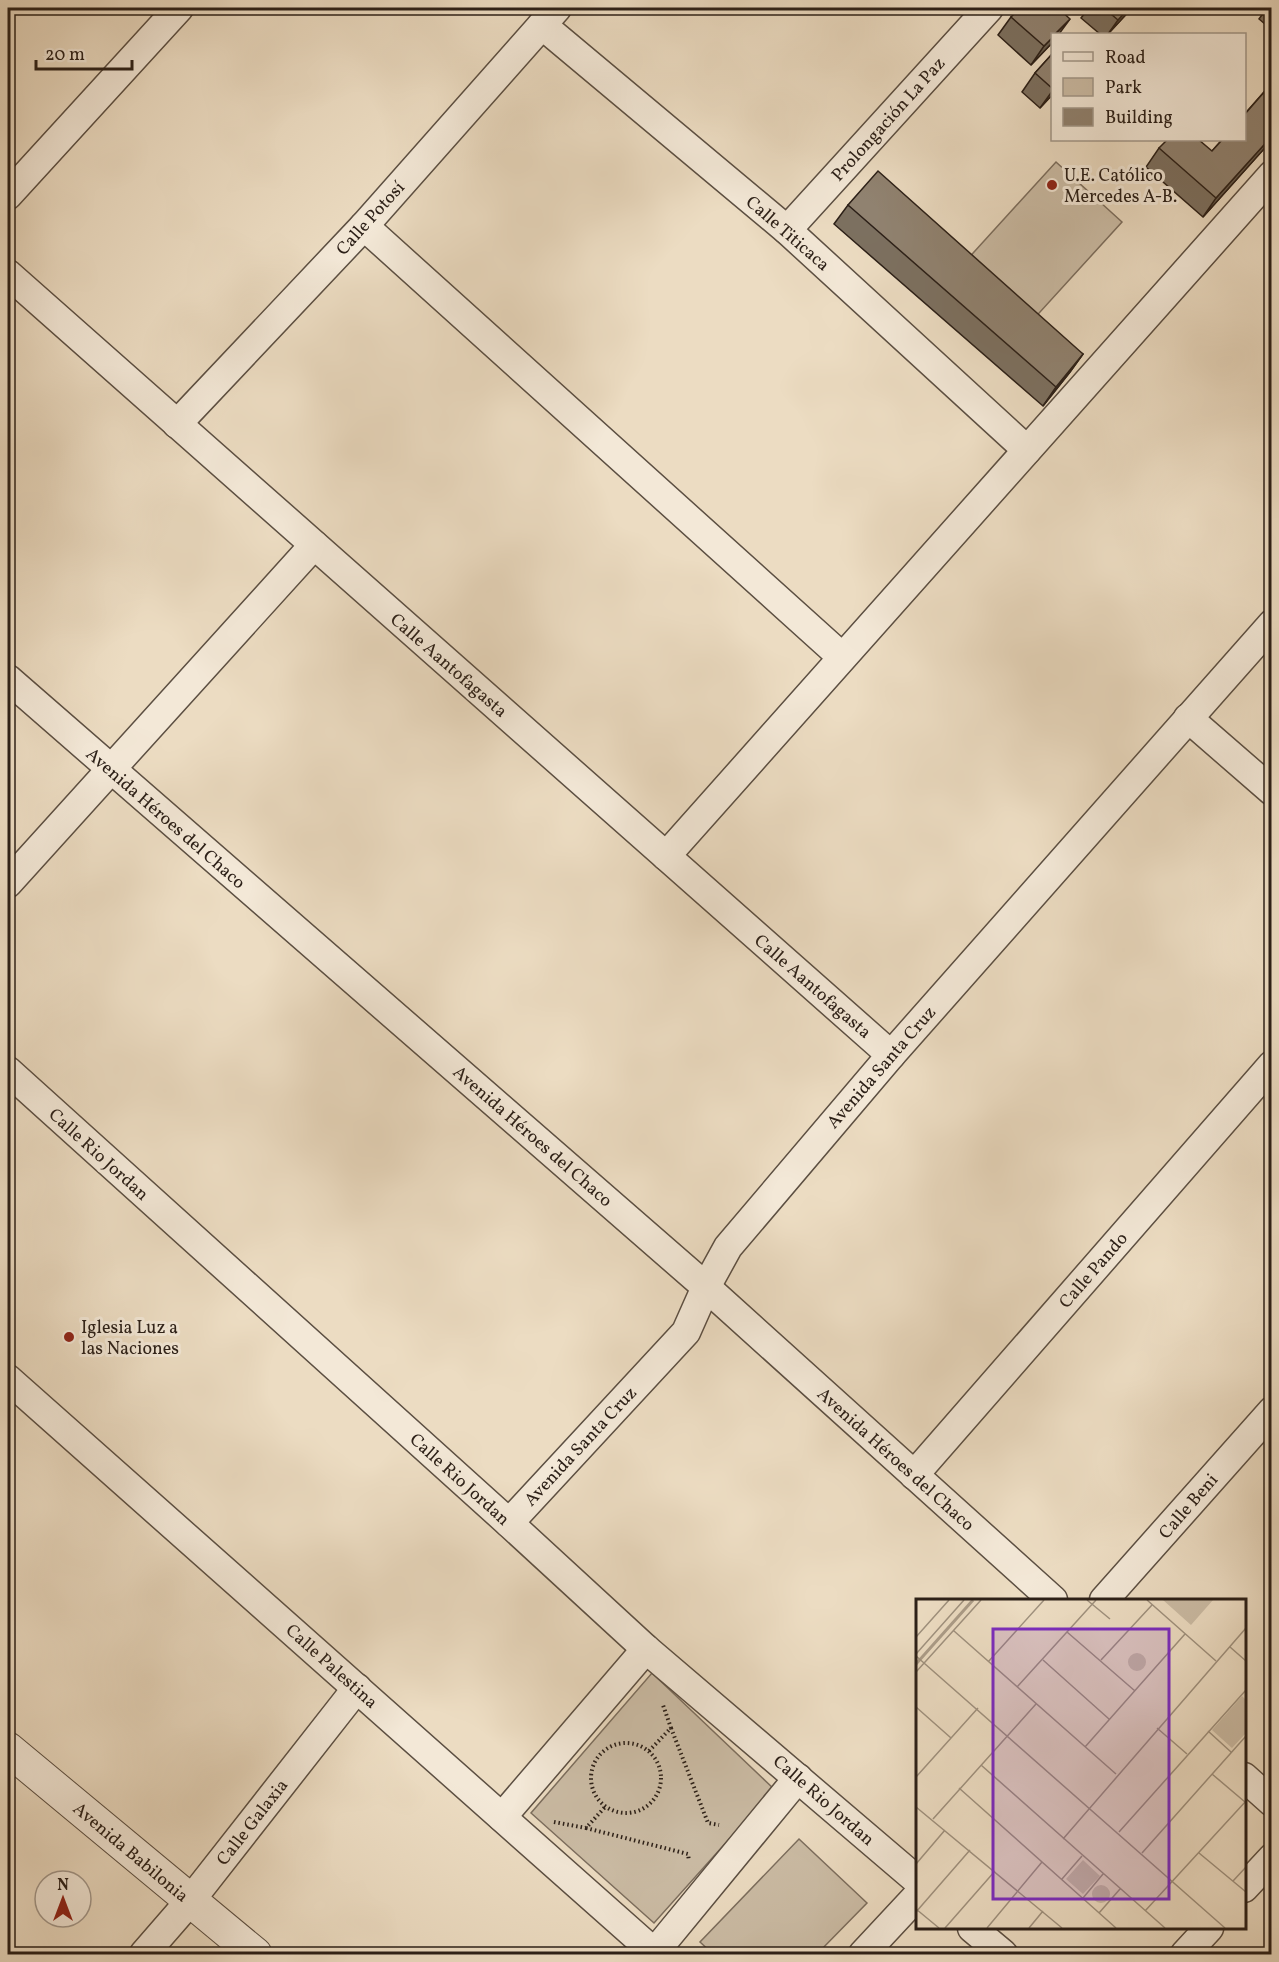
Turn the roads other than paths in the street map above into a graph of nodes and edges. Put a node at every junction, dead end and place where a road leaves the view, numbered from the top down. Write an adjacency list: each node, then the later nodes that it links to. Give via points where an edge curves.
1 (179, 8): 5 (street)
2 (989, 8): 7 (street, Prolongación La Paz)
3 (549, 16): 6 (street, Calle Potosí); 7 (street, Calle Titicaca)
4 (1272, 175): 10 (street)
5 (8, 195)
6 (364, 226): 9 (street, Calle Potosí); 13 (street)
7 (787, 230): 10 (street, Calle Titicaca)
8 (8, 274): 9 (street, Calle Aantofagasta)
9 (177, 424): 11 (street, Calle Aantofagasta)
10 (1027, 450): 13 (street)
11 (314, 545): 16 (street); 18 (street, Calle Aantofagasta)
12 (1272, 624): 15 (street, Avenida Santa Cruz)
13 (842, 657): 18 (street)
14 (8, 678): 16 (street, Avenida Héroes del Chaco)
15 (1188, 718): 17 (street); 20 (street, Avenida Santa Cruz)
16 (111, 771): 19 (street); 23 (street, Avenida Héroes del Chaco)
17 (1272, 791)
18 (666, 856): 20 (street, Calle Aantofagasta)
19 (8, 883)
20 (891, 1055): 23 (street, Avenida Santa Cruz, via 728,1247)
21 (1272, 1065): 26 (street, Calle Pando)
22 (8, 1071): 27 (street, Calle Rio Jordan)
23 (706, 1287): 26 (street, Avenida Héroes del Chaco); 27 (street, Avenida Santa Cruz, via 686,1332)
24 (8, 1379): 31 (street, Calle Palestina)
25 (1272, 1411): 29 (street, Calle Beni)
26 (914, 1475): 28 (street, Avenida Héroes del Chaco)
27 (509, 1523): 30 (street, Calle Rio Jordan)
28 (1052, 1599)
29 (1105, 1599)
30 (646, 1649): 33 (street, Calle Rio Jordan); 36 (street)
31 (357, 1688): 36 (street, Calle Palestina); 41 (street, Calle Galaxia)
32 (11, 1758): 41 (street, Avenida Babilonia)
33 (798, 1778): 38 (street, Calle Rio Jordan); 46 (street)
34 (1246, 1778): 35 (street)
35 (1272, 1802)
36 (512, 1826): 46 (street, Calle Palestina)
37 (1272, 1858): 39 (street)
38 (916, 1879)
39 (1246, 1887)
40 (916, 1897): 47 (street)
41 (190, 1901): 44 (street, Calle Galaxia); 45 (street, Avenida Babilonia)
42 (973, 1929): 48 (street)
43 (1208, 1929): 49 (street)
44 (144, 1954)
45 (255, 1954)
46 (655, 1954)
47 (863, 1954)
48 (1003, 1954)
49 (1185, 1954)

